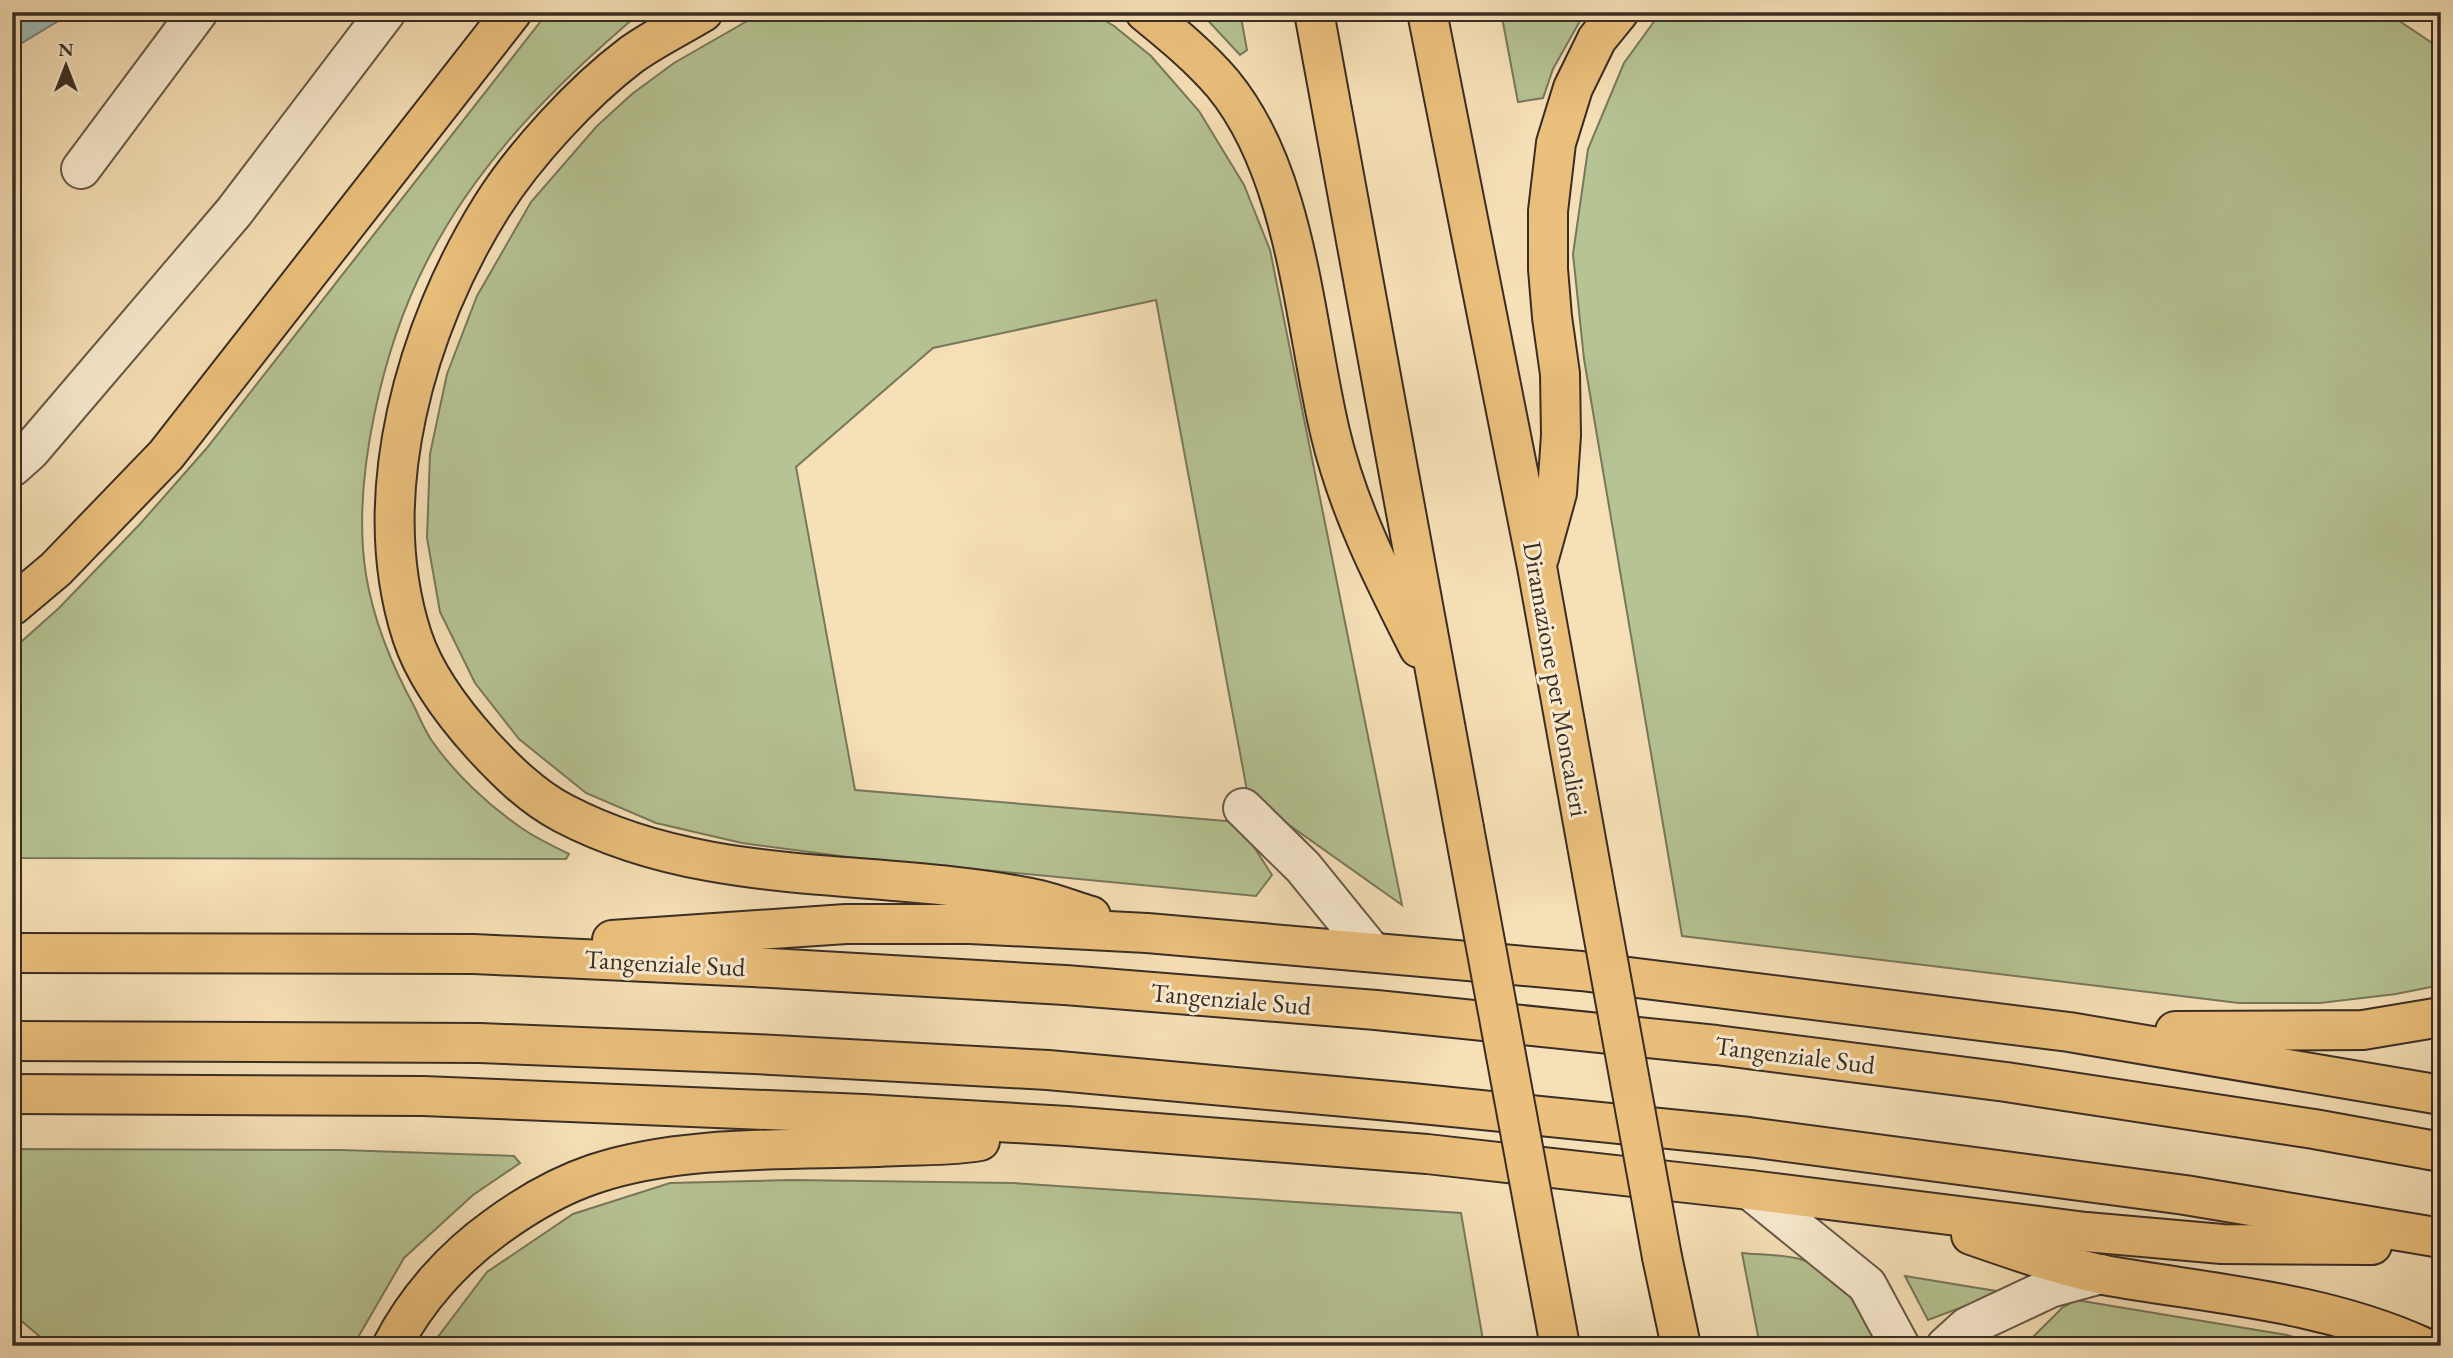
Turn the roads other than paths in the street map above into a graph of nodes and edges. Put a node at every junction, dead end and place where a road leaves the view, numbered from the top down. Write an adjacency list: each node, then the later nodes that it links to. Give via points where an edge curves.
1 (198, 12): 9 (lane)
2 (386, 12): 10 (lane, via 234,212 30,452)
3 (512, 12): 12 (highway, via 166,455 56,569)
4 (703, 12): 15 (highway, via 632,55 586,95 493,204 458,266 431,329 398,463 400,585 418,650 467,729 506,772 558,811 607,835 738,868 1041,900)
5 (1145, 12): 13 (highway, via 1178,38 1223,85 1255,134 1290,237 1331,434 1356,516)
6 (1314, 12): 13 (highway)
7 (1427, 12): 11 (highway, Diramazione per Moncalieri)
8 (1619, 12): 11 (highway, via 1597,38 1573,88 1556,143 1548,211 1548,269 1560,374 1561,435 1557,493)
9 (81, 169)
10 (12, 467)
11 (1536, 567): 33 (highway, Diramazione per Moncalieri, bridge)
12 (12, 606)
13 (1439, 688): 32 (highway, bridge)
14 (1244, 808): 16 (lane, via 1303,867)
15 (1147, 933): 16 (highway); 18 (highway, via 970,924 846,924)
16 (1372, 952): 20 (highway, via 1581,971)
17 (12, 953): 18 (highway, Tangenziale Sud)
18 (474, 954): 25 (highway, Tangenziale Sud, via 1065,985 1417,1014 2006,1082)
19 (2441, 1017): 20 (highway, via 2363,1030)
20 (2069, 1032): 23 (highway)
21 (12, 1041): 28 (highway, via 480,1043 1048,1070 1749,1137 2185,1195)
22 (12, 1094): 24 (highway, via 424,1096)
23 (2441, 1095)
24 (1067, 1126): 26 (highway, via 1427,1154); 31 (highway, via 975,1142 704,1153 594,1174 544,1195 471,1245 444,1272)
25 (2441, 1152)
26 (1750, 1191): 27 (highway); 34 (lane, via 1867,1285)
27 (1904, 1210): 29 (highway, via 2222,1244); 30 (highway, via 2003,1247)
28 (2441, 1238)
29 (2441, 1245)
30 (2101, 1274): 35 (lane, via 2050,1288 1967,1327); 36 (highway, via 2268,1300 2357,1320)
31 (392, 1346)
32 (1560, 1346)
33 (1681, 1346)
34 (1900, 1346)
35 (1946, 1346)
36 (2421, 1346)

